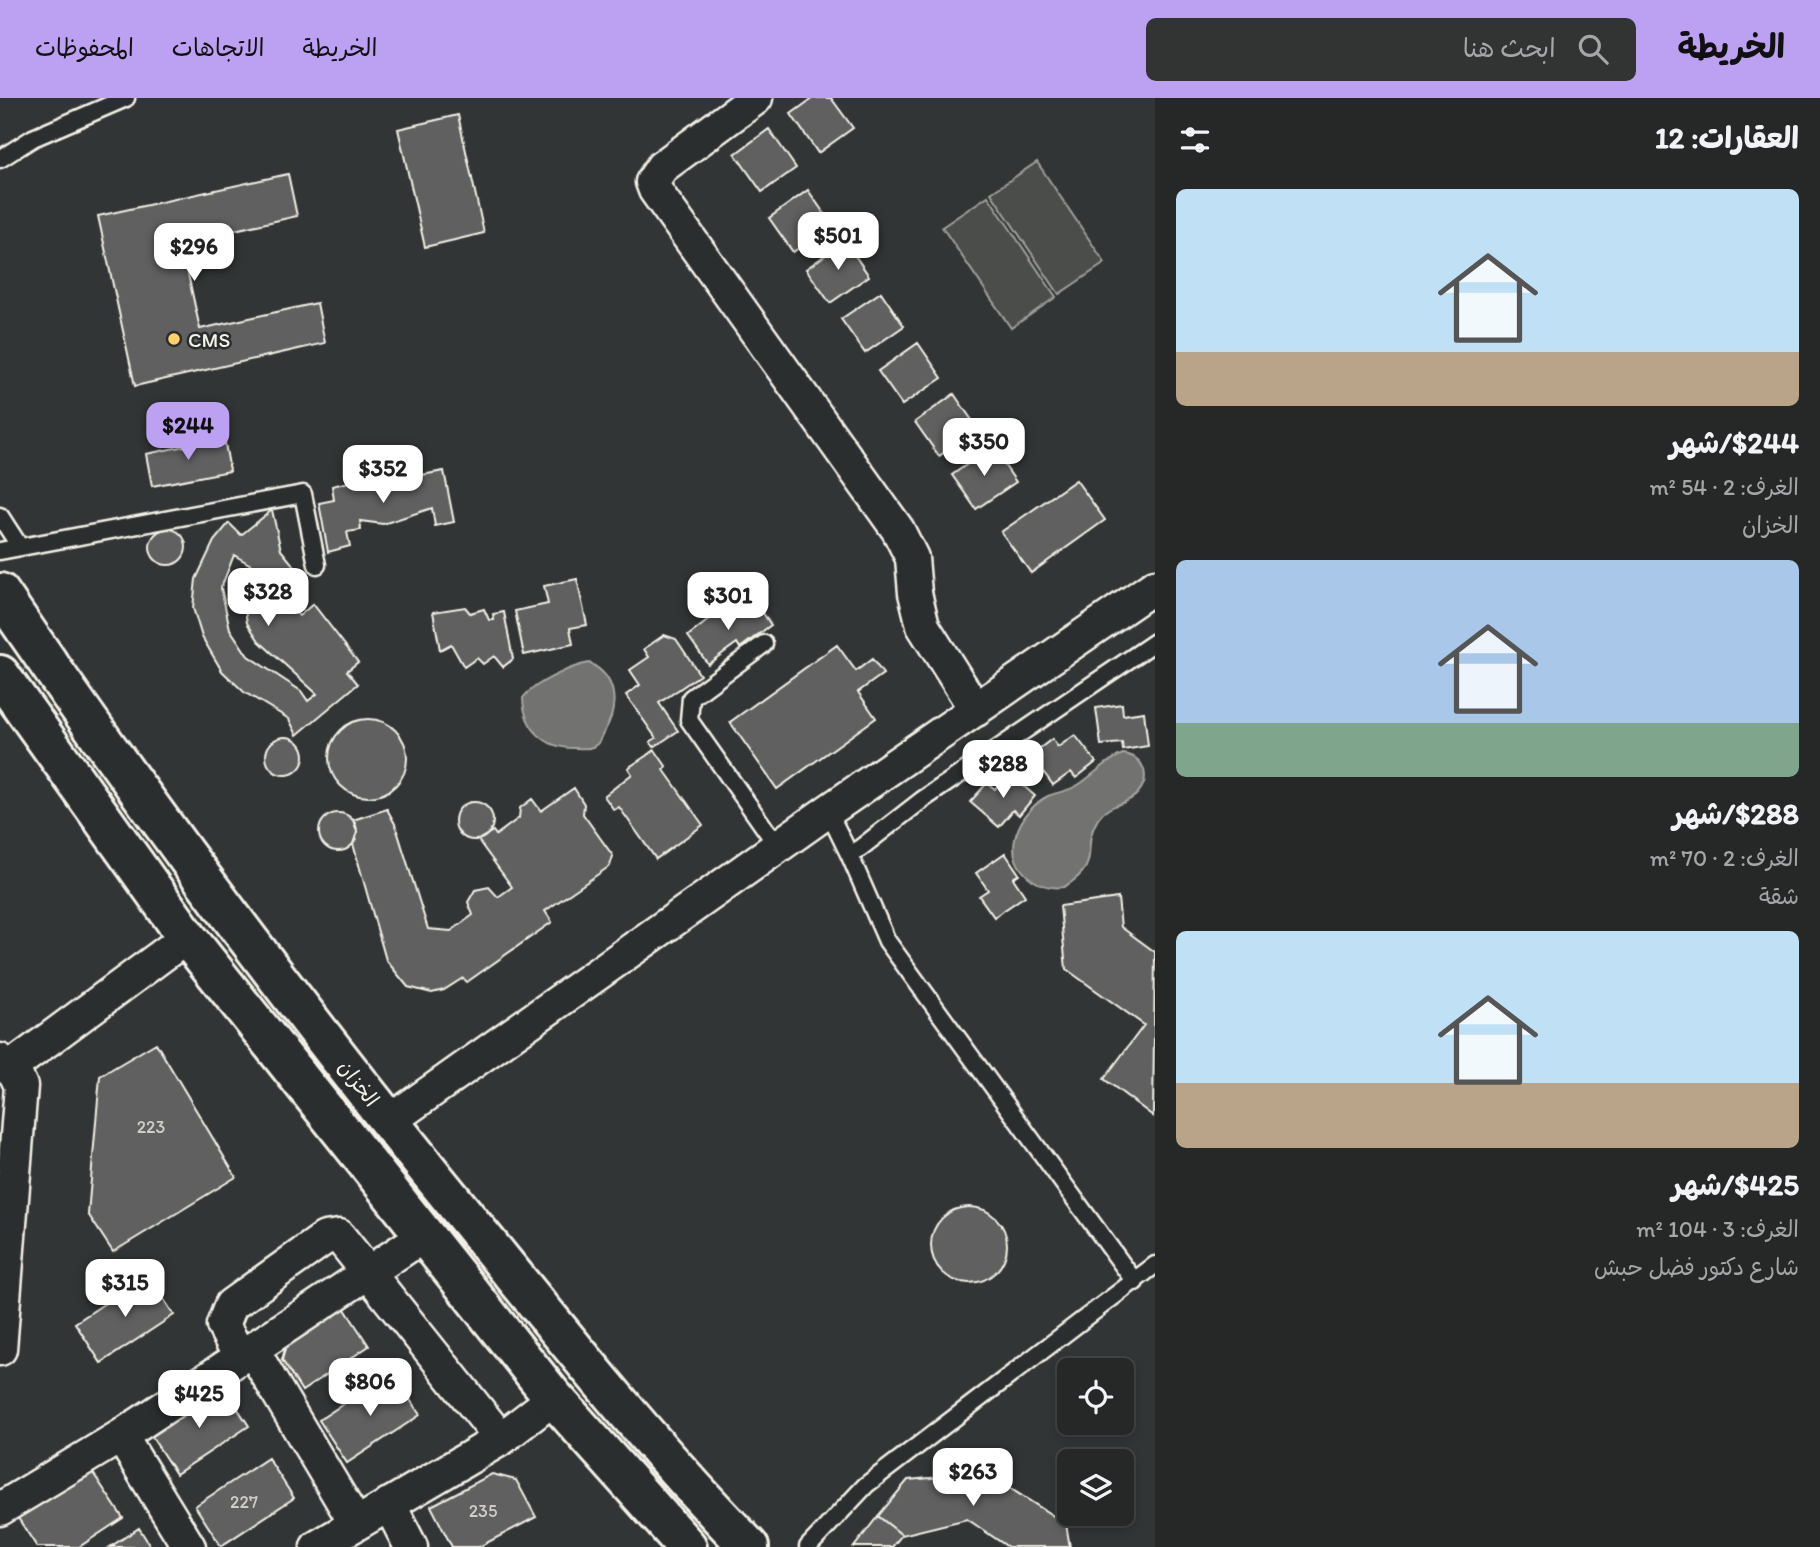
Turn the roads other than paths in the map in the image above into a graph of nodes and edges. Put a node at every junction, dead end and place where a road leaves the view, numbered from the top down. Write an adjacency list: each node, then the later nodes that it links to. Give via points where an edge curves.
1 (126, 98): 3 (lane, via 33,138)
2 (756, 98): 13 (street, via 662,167 652,182 898,530 912,558 923,626)
3 (0, 159)
4 (0, 516): 5 (lane)
5 (20, 547): 6 (lane); 7 (lane, via 303,494)
6 (0, 551)
7 (317, 565)
8 (1155, 586): 13 (street)
9 (0, 593): 19 (main road, الخزان, via 148,803)
10 (1155, 642): 16 (lane, via 922,800)
11 (764, 644): 15 (lane, via 691,698 689,720)
12 (0, 675): 17 (main road, الخزان)
13 (976, 710): 14 (street)
14 (828, 811): 15 (street); 16 (lane)
15 (778, 847): 19 (street)
16 (850, 856): 23 (lane, via 887,941)
17 (187, 937): 18 (street); 20 (main road, الخزان)
18 (5, 1064): 24 (street, via 21,1086)
19 (388, 1122): 36 (main road, الخزان, via 584,1362)
20 (425, 1235): 22 (street); 26 (main road, الخزان)
21 (1155, 1265): 23 (lane)
22 (369, 1272): 25 (street); 25 (street, via 343,1238 325,1238 226,1311 225,1330); 28 (street)
23 (1135, 1282): 37 (lane, via 866,1485)
24 (0, 1349)
25 (246, 1353): 27 (street); 31 (street)
26 (554, 1398): 28 (street); 35 (main road, الخزان)
27 (121, 1436): 30 (street); 32 (street)
28 (501, 1438): 29 (street)
29 (389, 1504): 31 (street); 34 (street)
30 (0, 1508)
31 (356, 1524): 33 (street)
32 (189, 1547)
33 (317, 1547)
34 (411, 1547)
35 (687, 1547)
36 (749, 1547)
37 (808, 1547)

